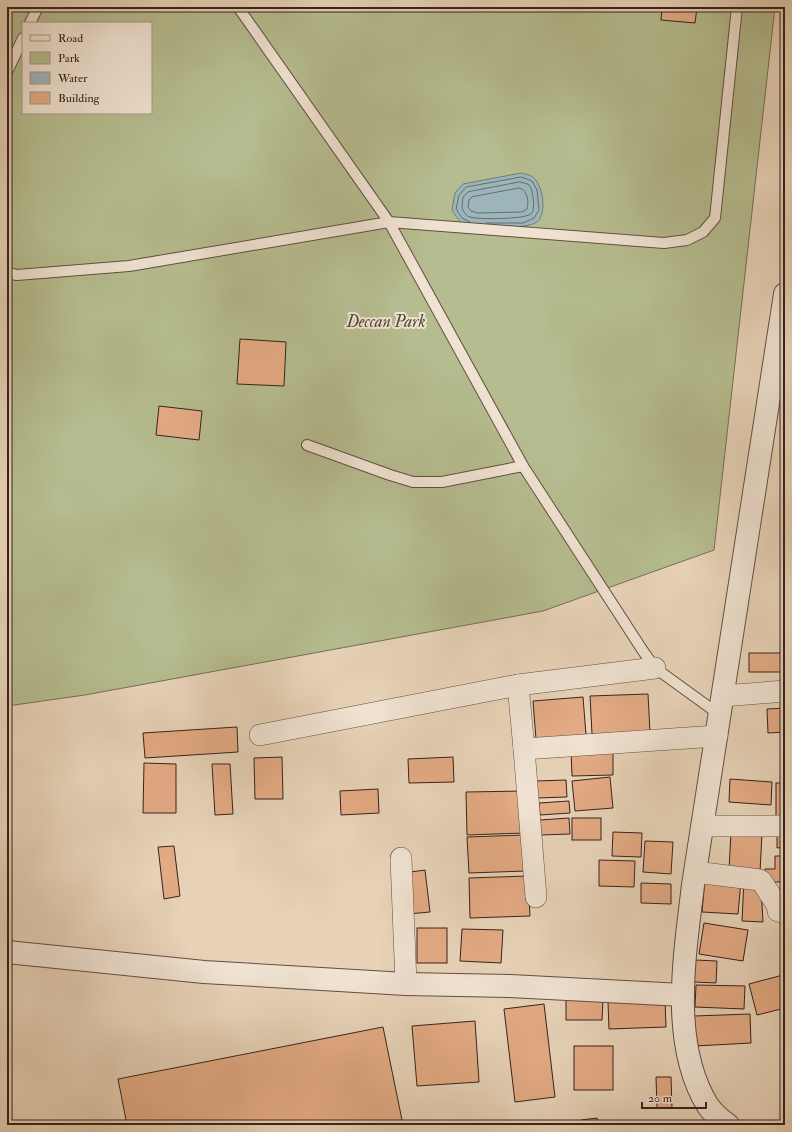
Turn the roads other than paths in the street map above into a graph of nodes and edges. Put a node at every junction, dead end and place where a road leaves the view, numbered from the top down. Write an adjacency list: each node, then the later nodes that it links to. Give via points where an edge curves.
1 (38, 7): 4 (lane)
2 (238, 7): 7 (lane)
3 (737, 7): 7 (lane, via 715,218 703,232 687,240 664,243)
4 (30, 22)
5 (22, 40): 6 (lane)
6 (7, 72)
7 (389, 222): 8 (lane, via 129,266 17,275); 11 (lane)
8 (7, 273)
9 (785, 294): 15 (street)
10 (307, 445): 11 (lane, via 413,482 442,482)
11 (523, 466): 12 (lane)
12 (655, 668): 13 (street); 15 (lane)
13 (518, 685): 16 (street); 18 (street)
14 (785, 691): 15 (street)
15 (722, 705): 17 (street)
16 (260, 735)
17 (717, 736): 18 (street); 19 (street)
18 (524, 749): 23 (street)
19 (702, 826): 20 (street); 22 (street)
20 (785, 826)
21 (401, 858): 26 (street)
22 (695, 872): 24 (street, via 760,880 777,904 778,911); 27 (street)
23 (536, 897)
24 (785, 913)
25 (7, 952): 26 (street, via 204,972)
26 (406, 984): 27 (street, via 510,986)
27 (682, 995): 28 (street, via 684,1027 692,1071 709,1107)
28 (728, 1125)

